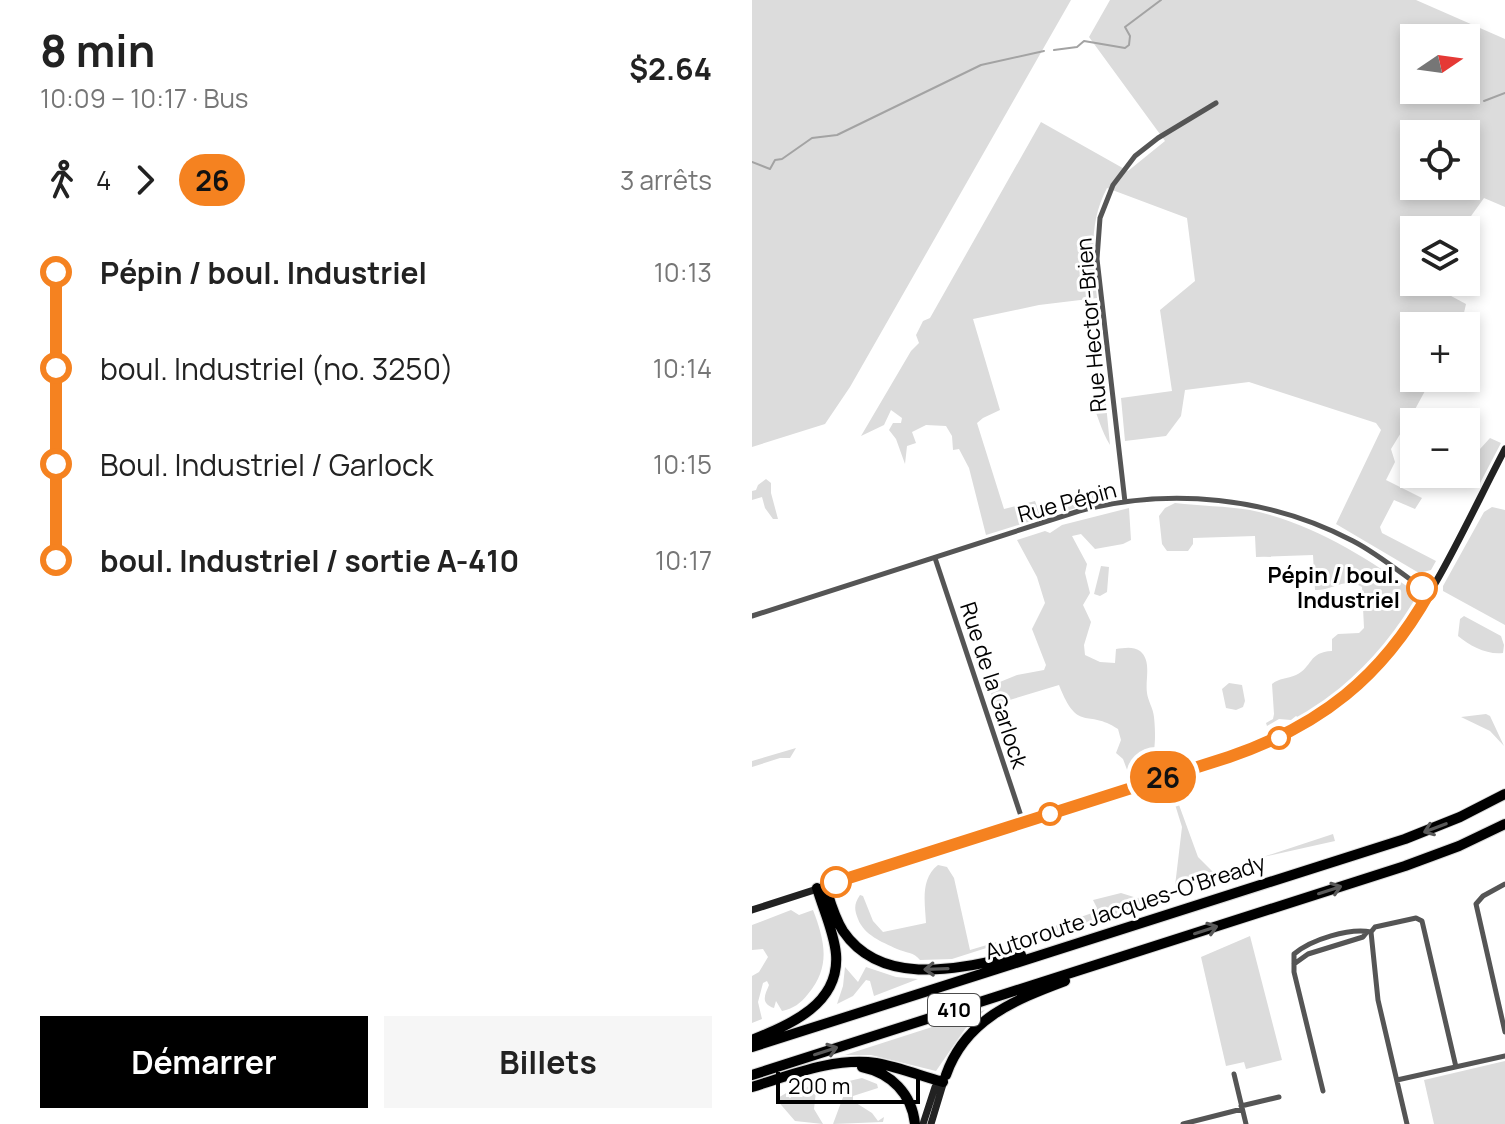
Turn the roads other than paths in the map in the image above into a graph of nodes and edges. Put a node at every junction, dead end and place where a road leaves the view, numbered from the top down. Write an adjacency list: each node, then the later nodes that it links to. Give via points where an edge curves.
1 (1216, 103): 3 (street, Rue Hector-Brien, via 1135,156 1113,185 1100,218 1097,259)
2 (1505, 449): 5 (street)
3 (1125, 502): 4 (street, Rue Pépin, via 1079,511); 5 (street, Rue Pépin, via 1208,499 1291,515 1365,547)
4 (935, 558): 6 (street, Rue Pépin); 8 (street, Rue de la Garlock)
5 (1429, 593): 8 (street, via 1373,672 1296,730)
6 (752, 616)
7 (1505, 794): 14 (highway, Autoroute Jacques-O'Bready / 410, one-way to 14, via 1411,837)
8 (1023, 822): 11 (street)
9 (1505, 824): 15 (highway, Autoroute Jacques-O'Bready / 410, one-way to 9, via 1422,860)
10 (1505, 884): 16 (street, via 1476,904)
11 (821, 887): 12 (street); 14 (highway, one-way to 11, via 941,970 898,967 850,940); 17 (highway, via 836,951 830,987 806,1014)
12 (752, 909)
13 (1369, 932): 21 (street, via 1416,918 1422,921); 25 (street); 27 (street, via 1294,964)
14 (1074, 944): 18 (highway, Autoroute Jacques-O'Bready / 410)
15 (1156, 946): 23 (highway, Autoroute Jacques-O'Bready / 410, one-way to 15); 24 (highway, via 1002,1007 965,1040)
16 (1505, 1032)
17 (752, 1040)
18 (752, 1047)
19 (1505, 1056): 21 (street)
20 (832, 1065): 24 (highway, via 873,1063); 26 (highway); 30 (highway, via 864,1067 888,1076 907,1097)
21 (1456, 1067): 25 (street)
22 (1234, 1074): 29 (street)
23 (752, 1075)
24 (943, 1079): 31 (street, via 935,1087); 32 (street)
25 (1397, 1080): 35 (street)
26 (752, 1087)
27 (1323, 1091)
28 (1279, 1097): 29 (street)
29 (1242, 1108): 33 (street); 34 (street)
30 (915, 1124)
31 (923, 1124)
32 (931, 1124)
33 (1183, 1124)
34 (1246, 1124)
35 (1407, 1124)

